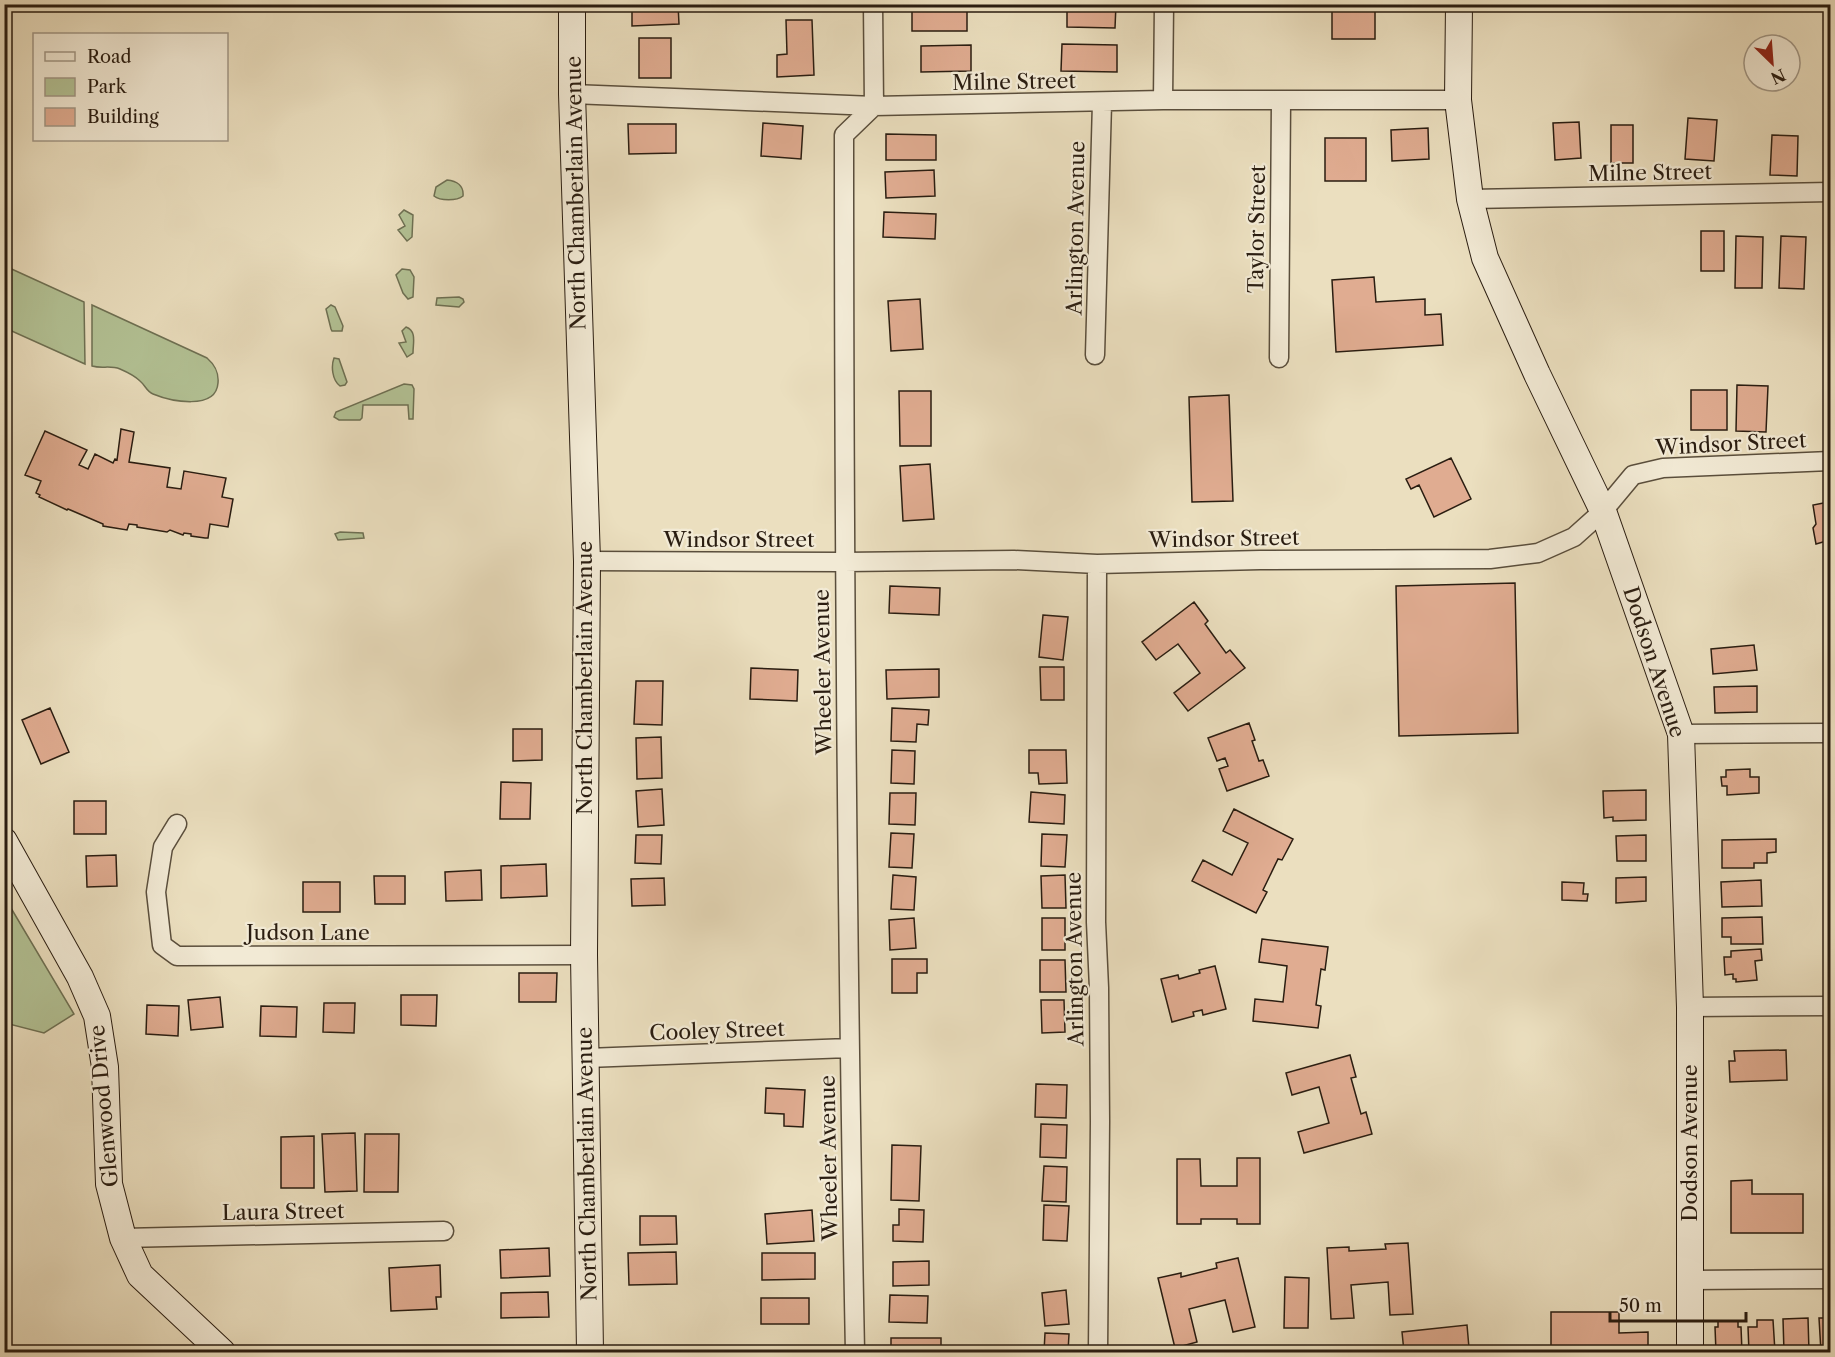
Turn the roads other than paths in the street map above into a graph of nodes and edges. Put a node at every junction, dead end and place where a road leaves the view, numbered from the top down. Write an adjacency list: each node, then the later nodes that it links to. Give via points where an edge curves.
1 (572, 4): 5 (street, North Chamberlain Avenue)
2 (873, 4): 10 (street)
3 (1164, 4): 6 (street)
4 (1459, 4): 7 (street, Dodson Avenue)
5 (572, 94): 10 (street, Milne Street); 17 (street, North Chamberlain Avenue)
6 (1163, 100): 8 (street, Milne Street); 9 (street, Milne Street)
7 (1458, 100): 8 (street, Milne Street); 12 (street, Dodson Avenue)
8 (1281, 101): 14 (street, Taylor Street)
9 (1101, 103): 10 (street, Milne Street); 13 (street, Arlington Avenue)
10 (874, 106): 18 (street, Wheeler Avenue, via 844,135)
11 (1830, 192): 12 (street, Milne Street)
12 (1470, 199): 16 (street, Dodson Avenue, via 1485,258)
13 (1095, 355)
14 (1279, 358)
15 (1830, 461): 16 (street, Windsor Street, via 1663,468 1633,475)
16 (1603, 511): 19 (street, Windsor Street, via 1574,537 1538,553 1490,559); 21 (street, Dodson Avenue)
17 (586, 561): 18 (street, Windsor Street); 24 (street, North Chamberlain Avenue)
18 (844, 562): 19 (street, Windsor Street, via 1014,560); 27 (street, Wheeler Avenue)
19 (1097, 564): 36 (street, Arlington Avenue)
20 (1830, 733): 21 (street)
21 (1681, 734): 26 (street, Dodson Avenue)
22 (177, 824): 24 (street, Judson Lane, via 163,847 156,892 162,945 177,956)
23 (4, 841): 30 (street, Glenwood Drive, via 80,977 97,1016 105,1066 109,1184)
24 (584, 955): 28 (street, North Chamberlain Avenue)
25 (1830, 1006): 26 (street)
26 (1690, 1007): 31 (street, Dodson Avenue)
27 (849, 1048): 28 (street, Cooley Street); 35 (street, Wheeler Avenue)
28 (587, 1058): 34 (street, North Chamberlain Avenue)
29 (444, 1231): 30 (street, Laura Street)
30 (123, 1238): 33 (street, Glenwood Drive, via 140,1275)
31 (1691, 1280): 32 (street); 37 (street, Dodson Avenue)
32 (1830, 1280)
33 (222, 1353)
34 (590, 1353)
35 (855, 1353)
36 (1098, 1353)
37 (1690, 1353)

